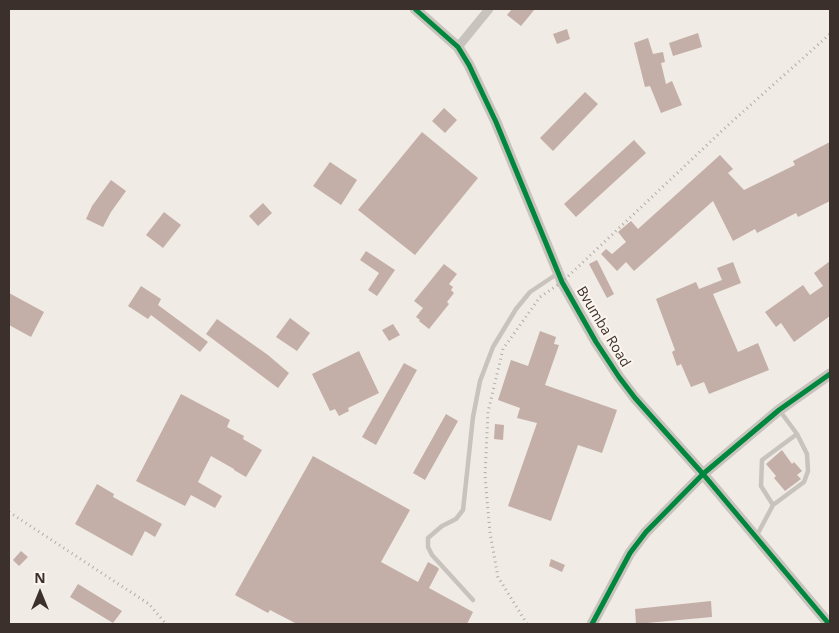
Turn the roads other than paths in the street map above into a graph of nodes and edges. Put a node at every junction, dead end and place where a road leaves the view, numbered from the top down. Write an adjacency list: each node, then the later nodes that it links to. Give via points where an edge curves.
1 (414, 9): 3 (street, Bvumba Road)
2 (489, 9): 3 (street)
3 (458, 47): 4 (street, Bvumba Road, via 483,92)
4 (558, 274): 8 (street, Bvumba Road, via 619,376); 11 (lane, via 530,292 493,347 480,381 473,417 463,510 456,519 428,538 432,555)
5 (830, 374): 6 (street)
6 (779, 410): 7 (lane); 8 (street)
7 (797, 434): 9 (lane, via 807,454 808,471 804,482); 9 (lane, via 762,460 761,486)
8 (703, 474): 10 (street, Bvumba Road); 12 (street, via 646,532 630,553)
9 (773, 505): 10 (lane)
10 (756, 538): 13 (street, Bvumba Road)
11 (473, 600)
12 (592, 624)
13 (829, 624)

